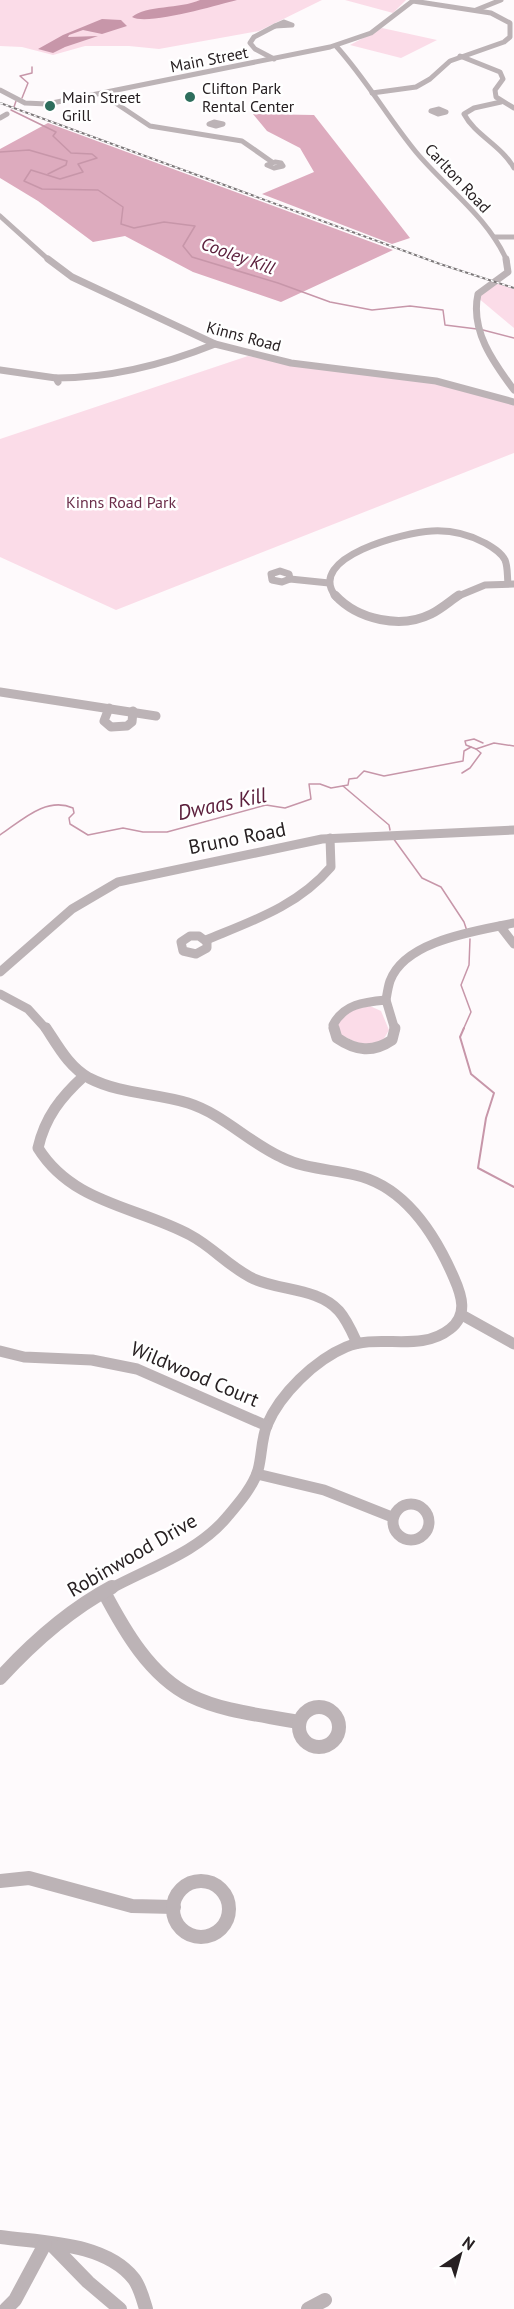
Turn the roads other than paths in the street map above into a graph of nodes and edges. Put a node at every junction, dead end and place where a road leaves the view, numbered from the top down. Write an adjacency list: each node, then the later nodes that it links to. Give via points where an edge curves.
1 (501, 0): 3 (street)
2 (414, 1): 3 (street); 6 (street, Main Street, via 371,33)
3 (476, 10): 5 (street, via 505,18)
4 (275, 26): 8 (street, via 250,43)
5 (513, 28): 7 (street, via 509,40)
6 (336, 46): 8 (street, Main Street); 10 (street, Carlton Road)
7 (460, 56): 10 (street, via 416,87); 12 (street, via 494,68 503,77 504,83 494,93)
8 (274, 59): 11 (street, Main Street)
9 (0, 90): 11 (street, Main Street, via 38,105)
10 (372, 93): 24 (street, Carlton Road, via 406,141)
11 (102, 94): 19 (street, via 150,126)
12 (501, 102): 13 (street); 16 (street)
13 (514, 108)
14 (446, 112): 16 (street)
15 (7, 114): 17 (street)
16 (464, 114): 20 (street, via 468,122)
17 (0, 118)
18 (213, 126): 19 (street)
19 (203, 134): 21 (street, via 247,143)
20 (511, 155): 22 (street)
21 (272, 162)
22 (514, 168)
23 (0, 216): 26 (street, Kinns Road, via 72,277)
24 (494, 237): 25 (street); 28 (street, Carlton Road, via 510,267 505,276 478,294 475,308 491,360)
25 (514, 237)
26 (215, 344): 27 (street, via 155,365 82,378 68,385 56,378); 29 (street, Kinns Road, via 291,363 436,381)
27 (0, 370)
28 (514, 390)
29 (514, 402): 30 (street)
30 (506, 410)
31 (290, 579): 32 (street)
32 (329, 583): 33 (street, via 334,594 354,610 398,620 427,616 472,588); 33 (street, via 342,560 363,550 410,532 447,530 470,535 498,550)
33 (511, 583)
34 (0, 692): 35 (street)
35 (109, 708): 36 (street); 36 (street, via 104,722 111,727 127,726 132,722)
36 (133, 711): 37 (street)
37 (156, 716)
38 (514, 830): 39 (street, Bruno Road)
39 (330, 838): 42 (street, via 332,867 301,898); 44 (street, Bruno Road, via 111,884 64,917)
40 (514, 922): 41 (street)
41 (500, 926): 43 (street); 46 (street, via 424,946 400,966)
42 (206, 940)
43 (514, 944)
44 (0, 972)
45 (0, 994): 47 (street, via 32,1012 70,1064)
46 (386, 1000): 46 (street, via 395,1029 392,1040 374,1050 350,1046 337,1038 333,1025 339,1014 353,1005)
47 (84, 1076): 48 (street, via 109,1087 198,1107 276,1156 363,1178 395,1192 448,1264 460,1291); 49 (street, via 58,1101 41,1131 38,1148 55,1173 110,1203 190,1235 247,1276 326,1301 337,1308)
48 (462, 1315): 49 (street, Robinwood Drive, via 432,1339); 50 (street)
49 (357, 1343): 52 (street, Robinwood Drive, via 309,1371)
50 (514, 1344)
51 (0, 1351): 52 (street, Wildwood Court, via 24,1357 115,1362)
52 (267, 1426): 53 (street, Robinwood Drive)
53 (257, 1474): 54 (street, via 324,1490); 55 (street, Robinwood Drive, via 223,1522 200,1542)
54 (392, 1516)
55 (104, 1592): 56 (street, Robinwood Drive, via 32,1642); 57 (street, via 144,1654 160,1673 189,1695 241,1711)
56 (0, 1678)
57 (298, 1722)
58 (0, 1881): 59 (street, via 29,1878 132,1906)
59 (174, 1907)
60 (0, 2237): 61 (street)
61 (49, 2245): 63 (street); 64 (street); 65 (street, via 83,2250 120,2267 136,2282)
62 (325, 2300): 66 (street)
63 (6, 2309)
64 (120, 2309)
65 (146, 2309)
66 (308, 2309)

